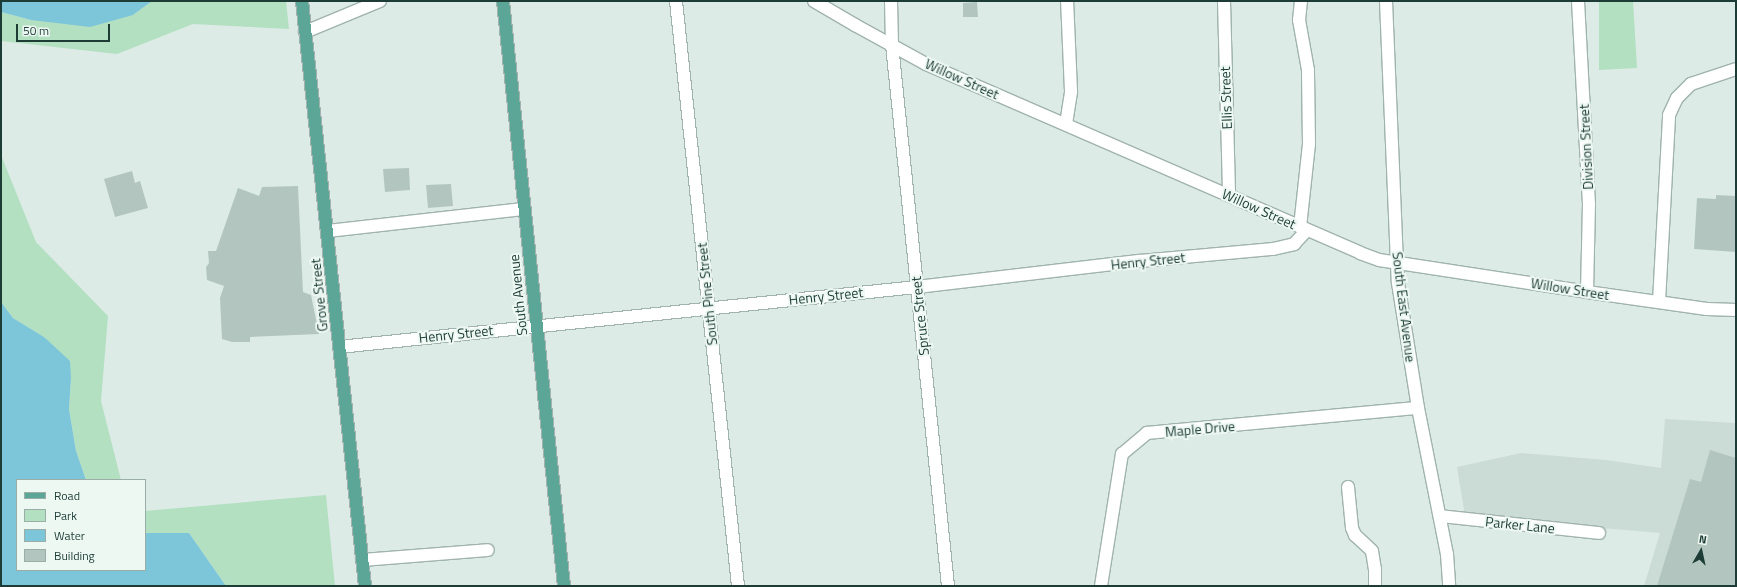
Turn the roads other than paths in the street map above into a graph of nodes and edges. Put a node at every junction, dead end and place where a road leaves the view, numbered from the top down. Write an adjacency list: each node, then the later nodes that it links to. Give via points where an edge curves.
1 (302, 1): 12 (main road, Grove Street)
2 (380, 1): 12 (street)
3 (502, 1): 17 (main road, South Avenue)
4 (676, 1): 24 (street, South Pine Street)
5 (814, 1): 13 (street, Willow Street)
6 (891, 1): 13 (street, Spruce Street)
7 (1067, 1): 15 (street, via 1071,91)
8 (1224, 1): 16 (street, Ellis Street)
9 (1301, 1): 18 (street, via 1299,20 1308,70 1309,144)
10 (1386, 1): 20 (street, South East Avenue)
11 (1578, 1): 22 (street, Division Street, via 1589,204)
12 (305, 32): 19 (main road, Grove Street)
13 (892, 45): 15 (street, Willow Street, via 926,64); 21 (street, Spruce Street)
14 (1736, 69): 23 (street, via 1691,84 1677,98 1669,115)
15 (1066, 124): 16 (street, Willow Street)
16 (1229, 195): 18 (street, Willow Street)
17 (524, 209): 19 (street); 26 (main road, South Avenue)
18 (1303, 228): 20 (street, Willow Street, via 1360,253); 21 (street, Henry Street, via 1294,244 1274,249 1140,261)
19 (327, 231): 27 (main road, Grove Street)
20 (1397, 263): 22 (street, Willow Street); 28 (street, South East Avenue)
21 (916, 287): 24 (street, Henry Street); 37 (street, Spruce Street)
22 (1586, 292): 23 (street, Willow Street)
23 (1659, 302): 25 (street, Willow Street, via 1707,309)
24 (708, 308): 26 (street, Henry Street); 36 (street, South Pine Street)
25 (1736, 310)
26 (536, 327): 27 (street, Henry Street); 35 (main road, South Avenue)
27 (339, 347): 33 (main road, Grove Street)
28 (1418, 408): 30 (street, South East Avenue); 38 (street, Maple Drive, via 1147,434 1122,454)
29 (1348, 487): 39 (street, via 1352,528 1355,536 1372,551)
30 (1440, 516): 31 (street, Parker Lane); 40 (street, South East Avenue, via 1447,554)
31 (1599, 533)
32 (488, 550): 33 (street)
33 (362, 560): 34 (main road, Grove Street)
34 (365, 586)
35 (564, 586)
36 (738, 586)
37 (948, 586)
38 (1101, 586)
39 (1375, 586)
40 (1449, 586)

